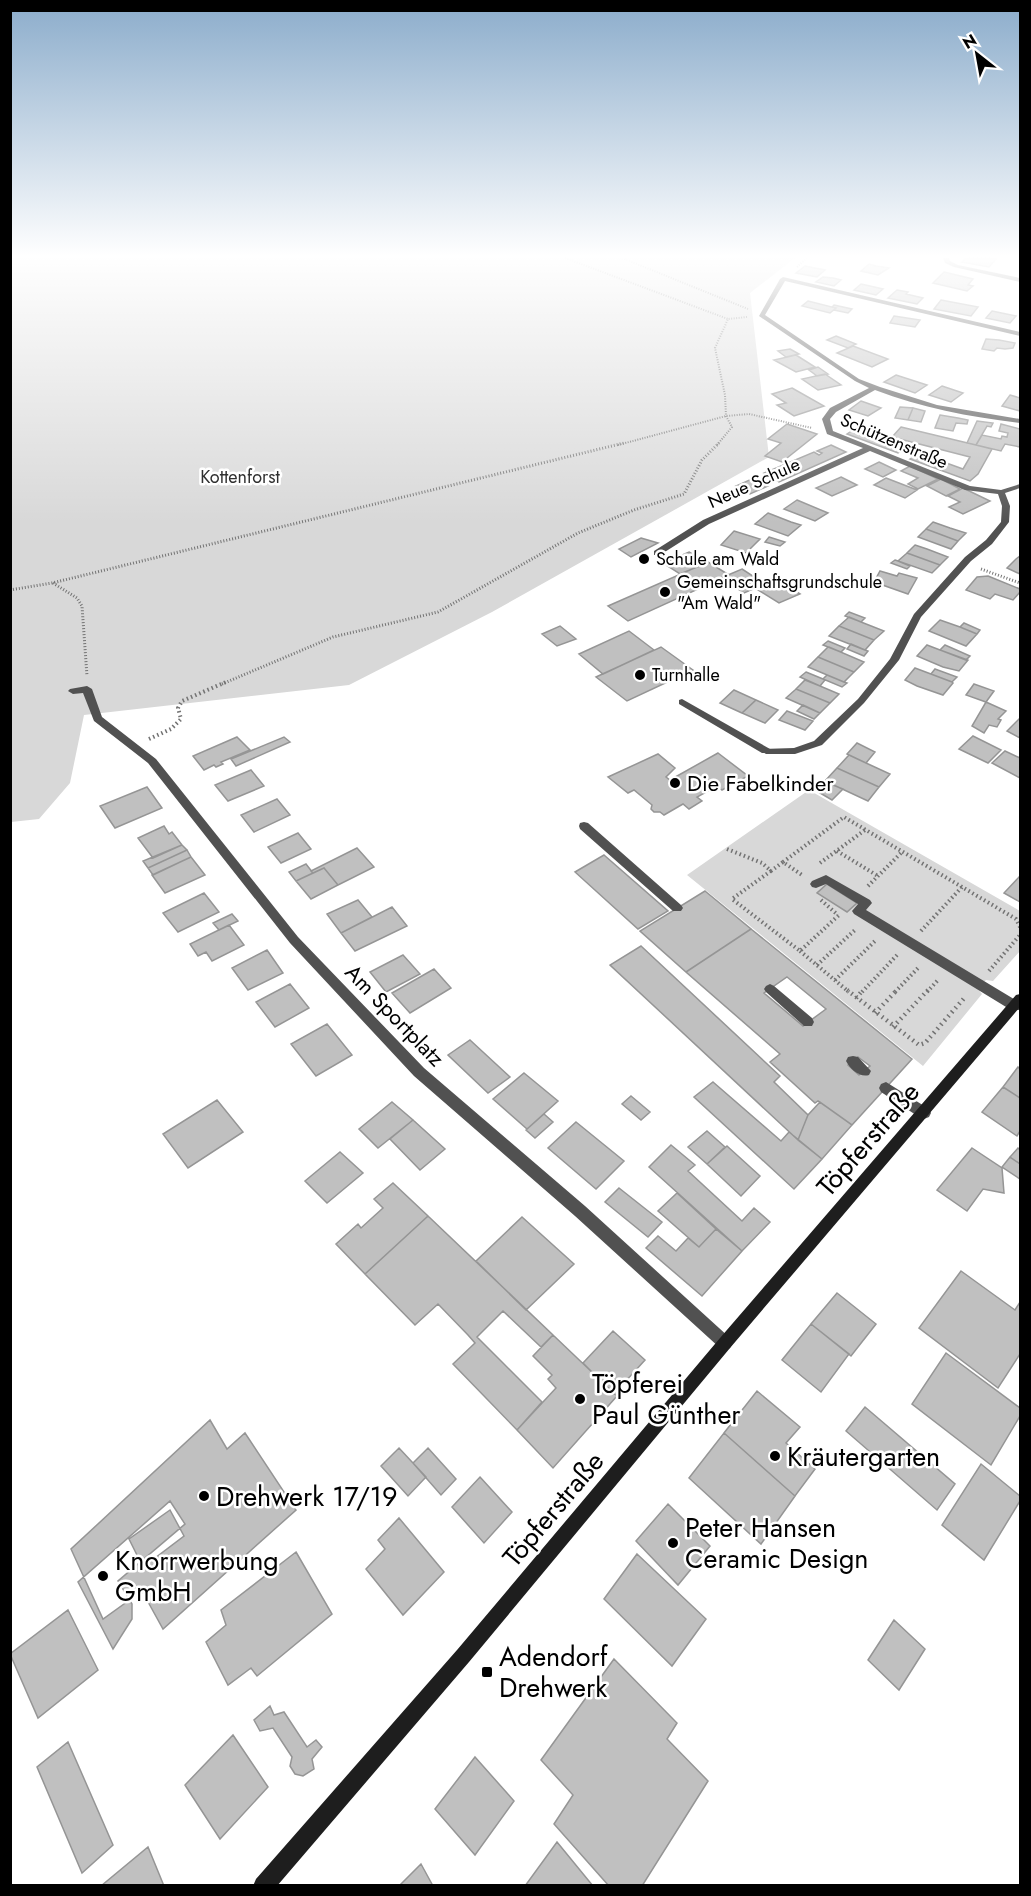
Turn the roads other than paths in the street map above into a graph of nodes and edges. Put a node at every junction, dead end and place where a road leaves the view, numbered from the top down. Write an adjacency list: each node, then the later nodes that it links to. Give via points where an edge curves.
1 (807, 346): 2 (street)
2 (874, 388): 3 (street, Schützenstraße, via 939,410); 4 (street, Schützenstraße, via 833,410 826,419 830,432)
3 (1020, 421)
4 (868, 448): 6 (street, Schützenstraße, via 968,488); 7 (street, Neue Schule, via 706,522)
5 (1020, 486): 6 (street, Schützenstraße)
6 (1000, 492): 9 (street, via 1006,506 1005,522 918,616 879,680 818,743 795,751 766,751)
7 (657, 553)
8 (73, 691): 20 (street, Am Sportplatz, via 87,689 98,719 152,761 294,940 419,1072 580,1211)
9 (682, 702)
10 (584, 826): 12 (street)
11 (816, 884): 14 (street, via 826,879 857,897 866,903 858,911)
12 (677, 909)
13 (770, 989): 15 (street)
14 (1018, 1003): 19 (main road, Töpferstraße)
15 (808, 1022)
16 (853, 1061): 17 (street)
17 (864, 1071)
18 (886, 1088): 19 (street)
19 (924, 1113): 20 (main road, Töpferstraße)
20 (725, 1344): 21 (main road, Töpferstraße, via 463,1656)
21 (263, 1886)

